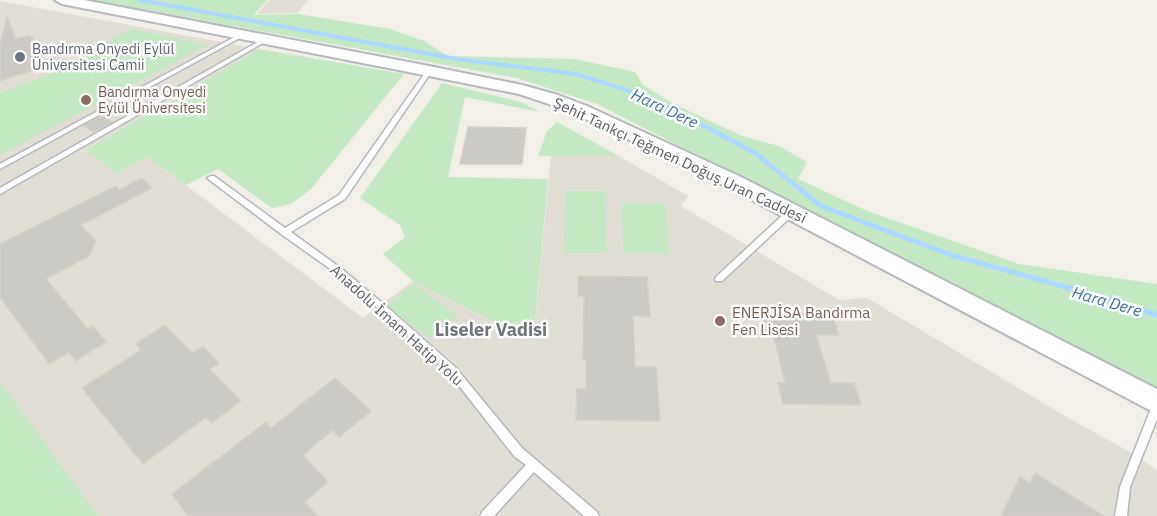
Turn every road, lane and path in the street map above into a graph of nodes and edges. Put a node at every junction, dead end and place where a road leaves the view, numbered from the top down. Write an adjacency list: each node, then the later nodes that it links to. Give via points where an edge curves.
1 (62, 0): 2 (street, Şehit Tankçı Teğmen Doğuş Uran Caddesi)
2 (242, 35): 3 (street, Şehit Tankçı Teğmen Doğuş Uran Caddesi); 5 (lane)
3 (265, 40): 4 (street, Şehit Tankçı Teğmen Doğuş Uran Caddesi); 7 (lane)
4 (429, 70): 8 (street, Şehit Tankçı Teğmen Doğuş Uran Caddesi, via 522,90 581,110); 9 (lane, via 342,197)
5 (0, 167)
6 (211, 178): 9 (lane, Anadolu İmam Hatip Yolu)
7 (0, 191)
8 (791, 212): 10 (lane); 11 (street, Şehit Tankçı Teğmen Doğuş Uran Caddesi)
9 (284, 232): 12 (lane, Anadolu İmam Hatip Yolu, via 339,271 453,371)
10 (719, 279)
11 (1157, 404): 15 (lane, via 1125,487)
12 (533, 465): 13 (lane); 14 (lane, Anadolu İmam Hatip Yolu)
13 (486, 516)
14 (593, 516)
15 (1121, 516)

